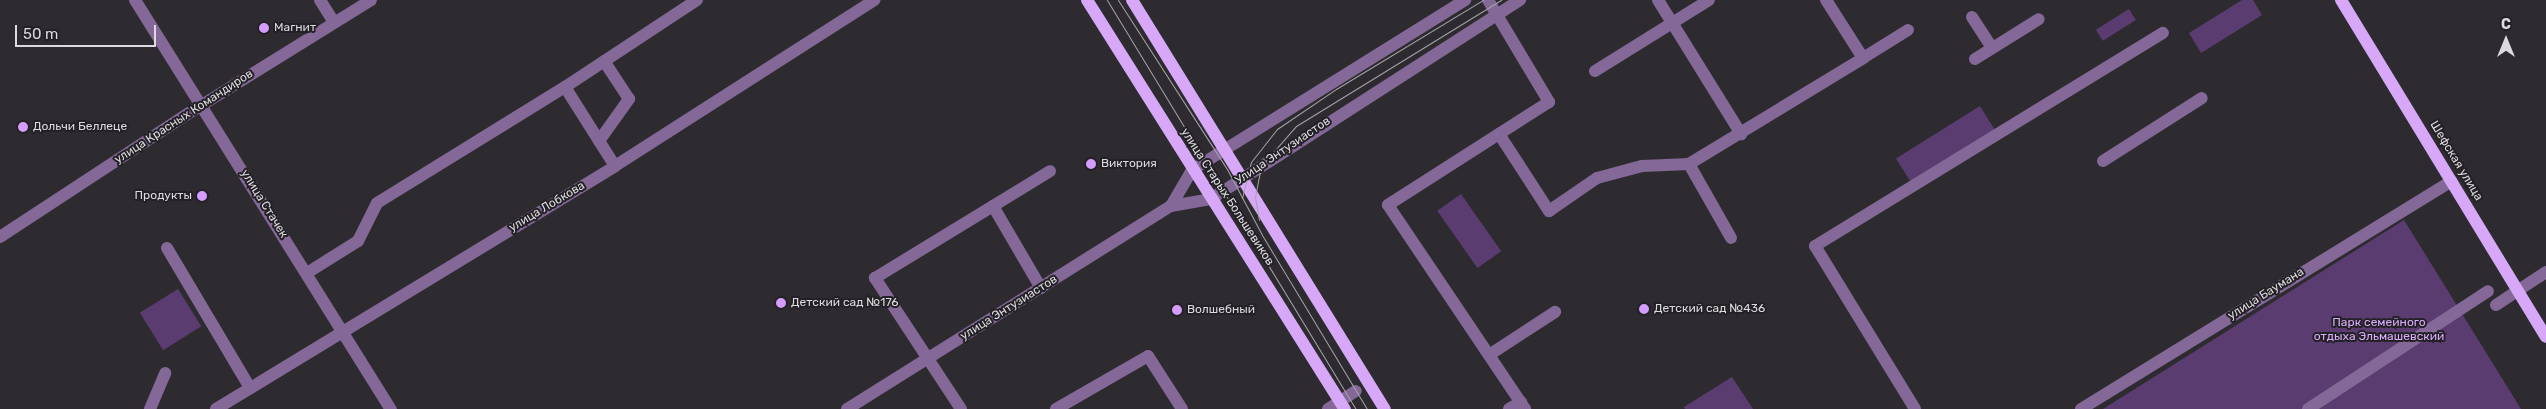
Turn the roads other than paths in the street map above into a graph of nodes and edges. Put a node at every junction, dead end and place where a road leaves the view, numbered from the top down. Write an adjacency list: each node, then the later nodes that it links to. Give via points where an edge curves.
1 (135, 0): 29 (street, улица Стачек)
2 (320, 0): 18 (street)
3 (371, 0): 18 (street, улица Красных Командиров)
4 (697, 0): 25 (street)
5 (875, 0): 36 (street, улица Лобкова)
6 (1087, 0): 38 (main road, улица Старых Большевиков)
7 (1132, 0): 33 (main road, улица Старых Большевиков)
8 (1465, 0): 33 (street)
9 (1488, 0): 15 (street)
10 (1520, 0): 15 (street, Улица Энтузиастов)
11 (1658, 0): 19 (street)
12 (1709, 0): 19 (street)
13 (1826, 0): 23 (street)
14 (2341, 0): 40 (main road, Шефская улица)
15 (1497, 15): 30 (street, via 1549,102); 39 (street, Улица Энтузиастов)
16 (1972, 17): 22 (street)
17 (2039, 19): 22 (street)
18 (334, 22): 29 (street, улица Красных Командиров)
19 (1672, 22): 26 (street); 31 (street)
20 (1908, 30): 23 (street)
21 (2163, 33): 73 (street, via 1815,246)
22 (1992, 48): 24 (street)
23 (1863, 58): 31 (street)
24 (1975, 59)
25 (604, 61): 27 (street); 32 (street, via 628,99)
26 (1595, 71)
27 (565, 87): 32 (street); 48 (street, via 377,202 358,241)
28 (2202, 98): 34 (street)
29 (201, 105): 44 (street, улица Красных Командиров); 48 (street, улица Стачек)
30 (1499, 134): 35 (street, via 1549,211 1597,178 1642,166); 56 (street, via 1388,205)
31 (1741, 134): 35 (street)
32 (599, 141): 36 (street)
33 (1225, 149): 38 (street); 39 (main road, улица Старых Большевиков)
34 (2103, 160)
35 (1689, 164): 45 (street)
36 (615, 166): 54 (street, улица Лобкова)
37 (1050, 170): 42 (street)
38 (1192, 170): 41 (main road, улица Старых Большевиков); 43 (street)
39 (1243, 178): 41 (street, Улица Энтузиастов); 71 (main road, улица Старых Большевиков)
40 (2452, 181): 50 (main road, Шефская улица); 74 (street, улица Баумана)
41 (1210, 199): 43 (street, Улица Энтузиастов); 61 (main road, улица Старых Большевиков)
42 (993, 206): 49 (street); 57 (street, via 875,278)
43 (1171, 206): 49 (street, улица Энтузиастов)
44 (0, 237)
45 (1731, 238)
46 (167, 248): 59 (street)
47 (2546, 272): 50 (street)
48 (307, 273): 54 (street, улица Стачек)
49 (1041, 288): 57 (street, улица Энтузиастов)
50 (2517, 290): 52 (street); 55 (main road, Шефская улица)
51 (2488, 291): 75 (street)
52 (2496, 306)
53 (1555, 312): 56 (street)
54 (342, 331): 59 (street, улица Лобкова); 65 (street, улица Стачек)
55 (2546, 337)
56 (1489, 355): 62 (street)
57 (927, 359): 66 (street, улица Энтузиастов); 67 (street)
58 (165, 373): 63 (street)
59 (250, 388): 64 (street, улица Лобкова)
60 (1356, 390): 61 (street)
61 (1342, 405): 70 (street)
62 (1523, 406): 72 (street)
63 (150, 409)
64 (216, 409)
65 (391, 409)
66 (847, 409)
67 (961, 409)
68 (1056, 409): 69 (street, via 1148,356)
69 (1182, 409)
70 (1328, 409)
71 (1385, 409)
72 (1509, 409)
73 (1915, 409)
74 (2081, 409)
75 (2308, 409)

